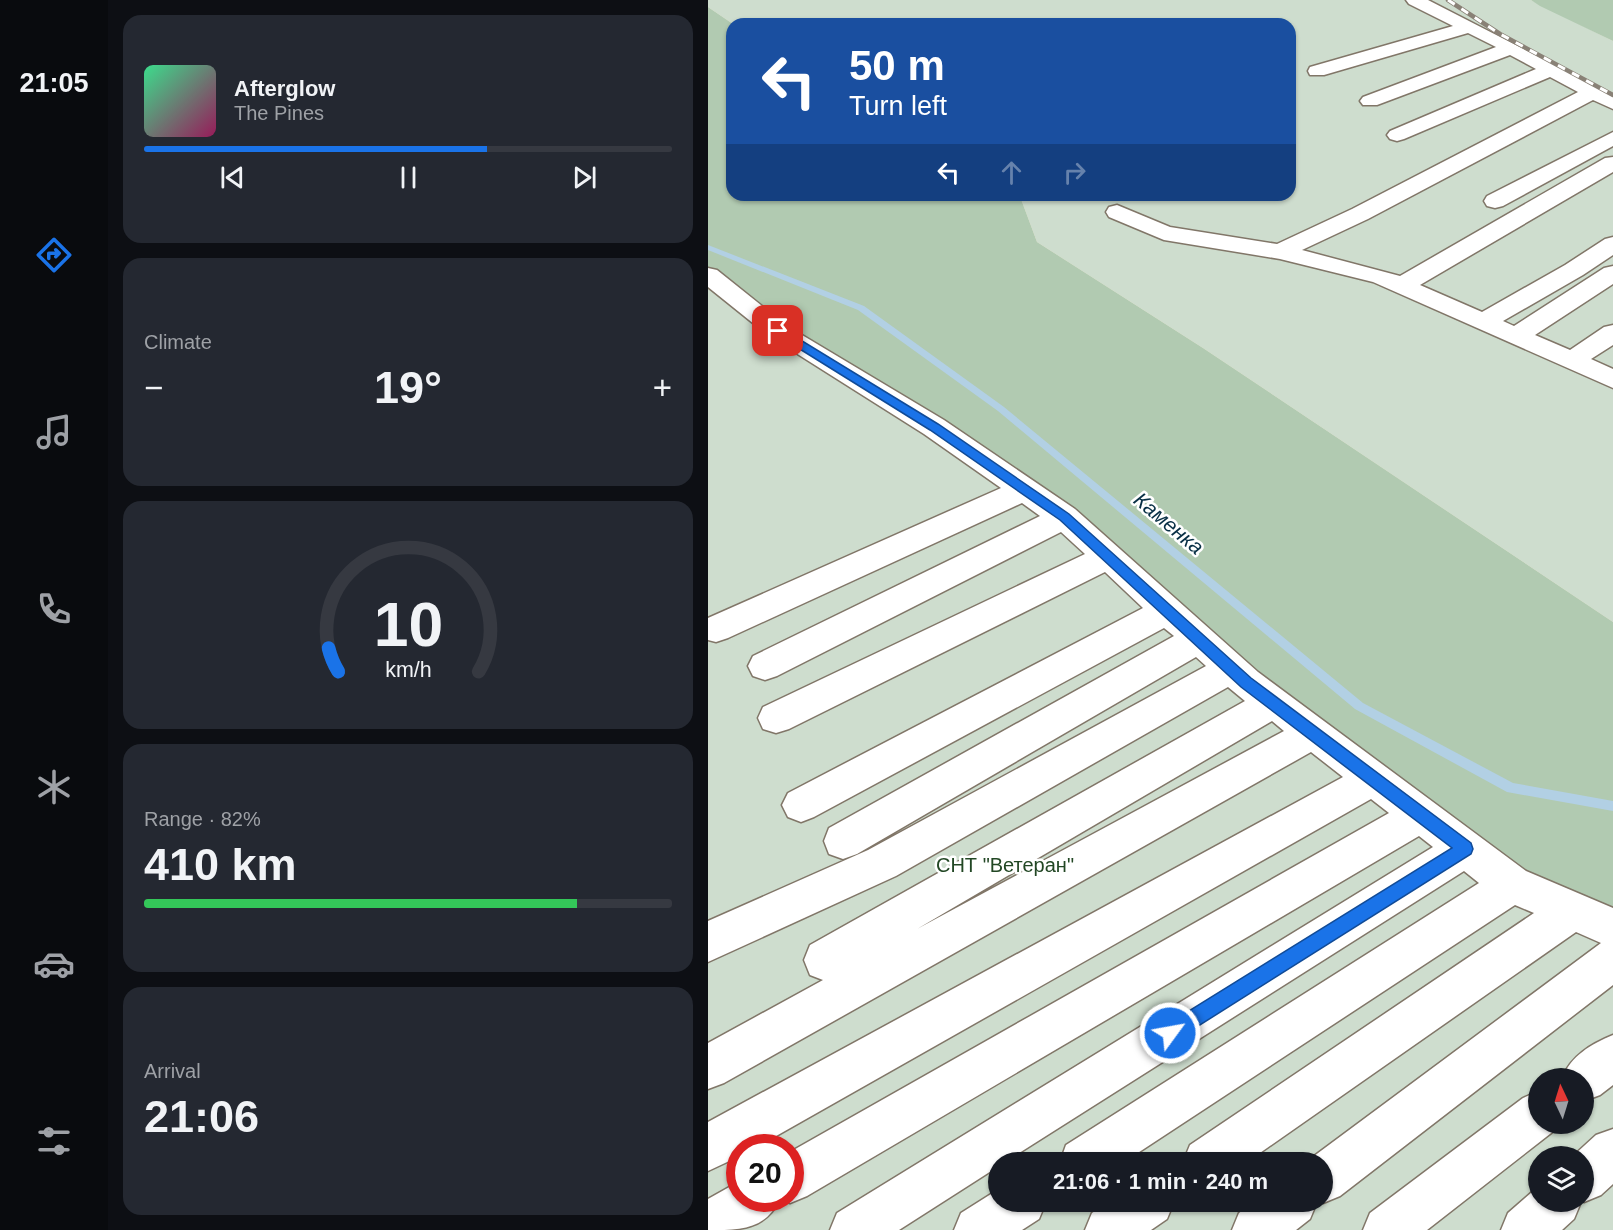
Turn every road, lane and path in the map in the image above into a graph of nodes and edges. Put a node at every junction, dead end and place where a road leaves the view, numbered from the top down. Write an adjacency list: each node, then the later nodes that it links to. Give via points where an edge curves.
1 (1415, 0): 2 (lane)
2 (1470, 27): 3 (lane); 5 (lane)
3 (1511, 48): 4 (lane); 7 (lane)
4 (1550, 70): 6 (lane); 10 (lane)
5 (1317, 71)
6 (1592, 93): 8 (lane); 18 (lane)
7 (1370, 101)
8 (1613, 105): 9 (lane)
9 (1592, 118)
10 (1397, 135)
11 (1613, 138): 14 (lane)
12 (1613, 163): 21 (lane)
13 (1457, 186): 15 (lane)
14 (1495, 201)
15 (1425, 202)
16 (1117, 212): 18 (lane, via 1164,233)
17 (1613, 244): 22 (lane)
18 (1280, 252): 21 (lane, via 1382,277)
19 (1613, 273): 24 (lane)
20 (708, 275): 27 (lane, via 778,331 934,427)
21 (1401, 286): 22 (lane)
22 (1482, 322): 24 (lane)
23 (1613, 333): 25 (lane)
24 (1515, 336): 25 (lane)
25 (1570, 360): 26 (lane)
26 (1613, 379)
27 (1024, 490): 28 (lane); 31 (lane)
28 (1064, 517): 29 (lane); 33 (lane)
29 (1108, 557): 30 (lane); 36 (lane)
30 (1167, 611): 32 (lane); 39 (lane)
31 (716, 629)
32 (1198, 639): 34 (lane); 41 (lane)
33 (765, 666)
34 (1230, 669): 35 (lane); 46 (lane, via 882,863)
35 (1274, 703): 37 (lane); 48 (lane)
36 (776, 718)
37 (1312, 733): 38 (lane); 50 (lane)
38 (1373, 779): 40 (lane); 53 (lane)
39 (801, 805)
40 (1421, 816): 42 (lane); 58 (lane)
41 (843, 841)
42 (1465, 849): 43 (lane); 66 (lane)
43 (1512, 884): 44 (lane); 54 (lane)
44 (1574, 910): 45 (lane); 55 (lane)
45 (1613, 928)
46 (708, 942)
47 (1613, 959): 59 (lane)
48 (825, 960)
49 (1613, 1057): 51 (lane)
50 (708, 1067)
51 (1594, 1071)
52 (1528, 1122): 70 (lane)
53 (708, 1148)
54 (1098, 1152)
55 (1222, 1152)
56 (1613, 1152): 57 (lane)
57 (1594, 1169)
58 (804, 1171)
59 (1333, 1171)
60 (732, 1212): 65 (lane)
61 (1006, 1212): 67 (lane)
62 (1135, 1212): 68 (lane)
63 (1280, 1212): 69 (lane)
64 (1546, 1212): 71 (lane)
65 (708, 1226)
66 (854, 1230)
67 (978, 1230)
68 (1109, 1230)
69 (1256, 1230)
70 (1387, 1230)
71 (1525, 1230)

